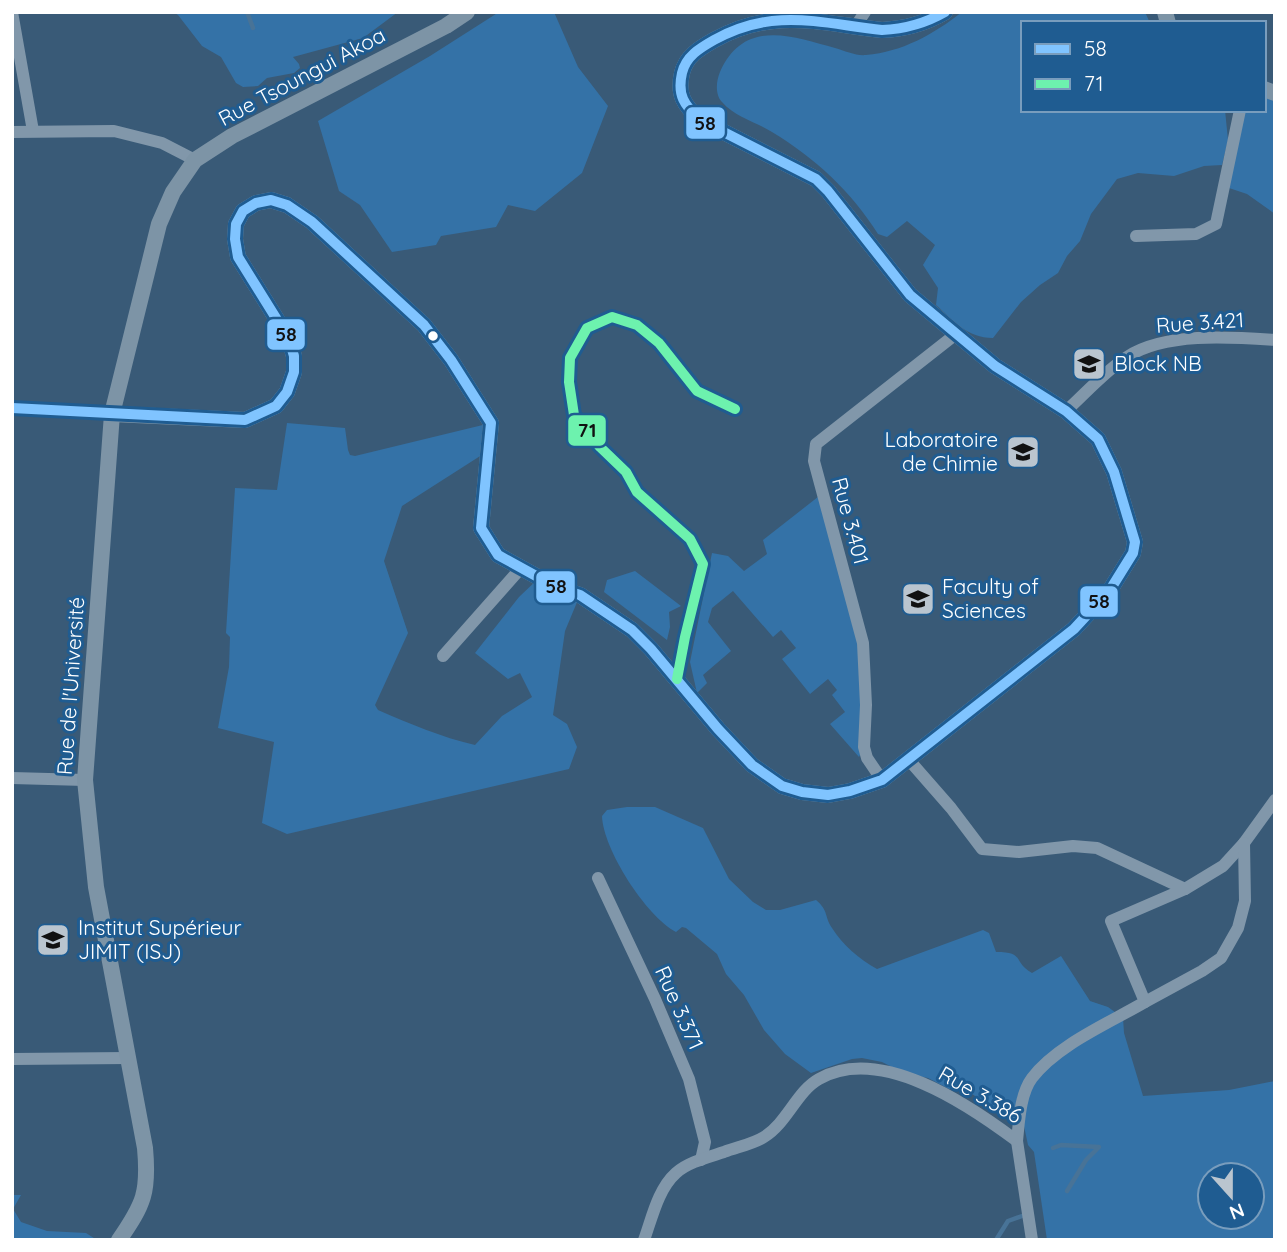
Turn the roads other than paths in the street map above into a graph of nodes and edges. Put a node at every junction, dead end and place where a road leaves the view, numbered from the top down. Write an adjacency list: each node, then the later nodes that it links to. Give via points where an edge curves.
1 (12, 12): 5 (street)
2 (467, 12): 10 (street, Rue Tsoungui Akoa)
3 (866, 12): 6 (street)
4 (940, 13): 6 (street, via 898,29)
5 (13, 22): 8 (street)
6 (855, 27): 12 (street, via 783,18 734,29 696,50 684,67 679,88 700,120 816,179 910,295)
7 (1240, 112): 11 (street, via 1216,223 1196,234)
8 (33, 131): 9 (street); 10 (street, via 114,131 162,144)
9 (12, 132)
10 (195, 160): 17 (street, Rue de l'Université, via 159,224)
11 (1136, 236)
12 (956, 334): 16 (street, via 995,366); 24 (street, Rue 3.401, via 816,444 814,460 863,643 864,747)
13 (1275, 340): 16 (street, Rue 3.421, via 1193,339 1151,344 1126,357)
14 (12, 408): 17 (street)
15 (735, 409): 20 (street, via 697,391 659,343 637,325 612,317 587,328 570,358 574,415 626,472 637,492 690,539 703,564)
16 (1066, 411): 21 (street, via 1098,439 1114,472 1135,542 1133,553 1110,590 1074,629)
17 (112, 414): 18 (street, via 245,420 276,406 287,392 294,356 289,339 238,257 234,239 243,211 271,200 287,205 312,222 424,325 451,360 491,423 481,528 498,555); 23 (street, Rue de l'Université)
18 (521, 568): 19 (street); 20 (street, via 580,595 622,624)
19 (443, 656)
20 (677, 679): 24 (street, via 752,765 782,786 828,795)
21 (909, 760): 24 (street); 28 (street, via 982,849 1097,848)
22 (12, 778): 23 (street)
23 (85, 780): 30 (street, Rue de l'Université, via 96,887)
24 (882, 780)
25 (1275, 800): 26 (street)
26 (1244, 843): 28 (street, via 1223,866); 29 (street, Rue 3.386, via 1245,901 1238,928 1221,958)
27 (598, 878): 33 (street, Rue 3.371, via 689,1079 705,1142)
28 (1185, 889): 29 (street, via 1111,921)
29 (1145, 1002): 32 (street, Rue 3.386, via 1064,1047 1031,1079)
30 (128, 1058): 31 (street); 34 (street, Rue de l'Université, via 147,1173 142,1204)
31 (12, 1059)
32 (1017, 1141): 33 (street, Rue 3.386, via 954,1100 899,1074 848,1069 818,1079 776,1129 762,1138); 38 (street)
33 (701, 1160): 37 (street, Rue 3.386, via 677,1171 665,1186)
34 (132, 1222): 35 (street, Rue de l'Université); 36 (street, Rue de l'Université)
35 (119, 1240)
36 (125, 1240)
37 (644, 1240)
38 (1032, 1240)

